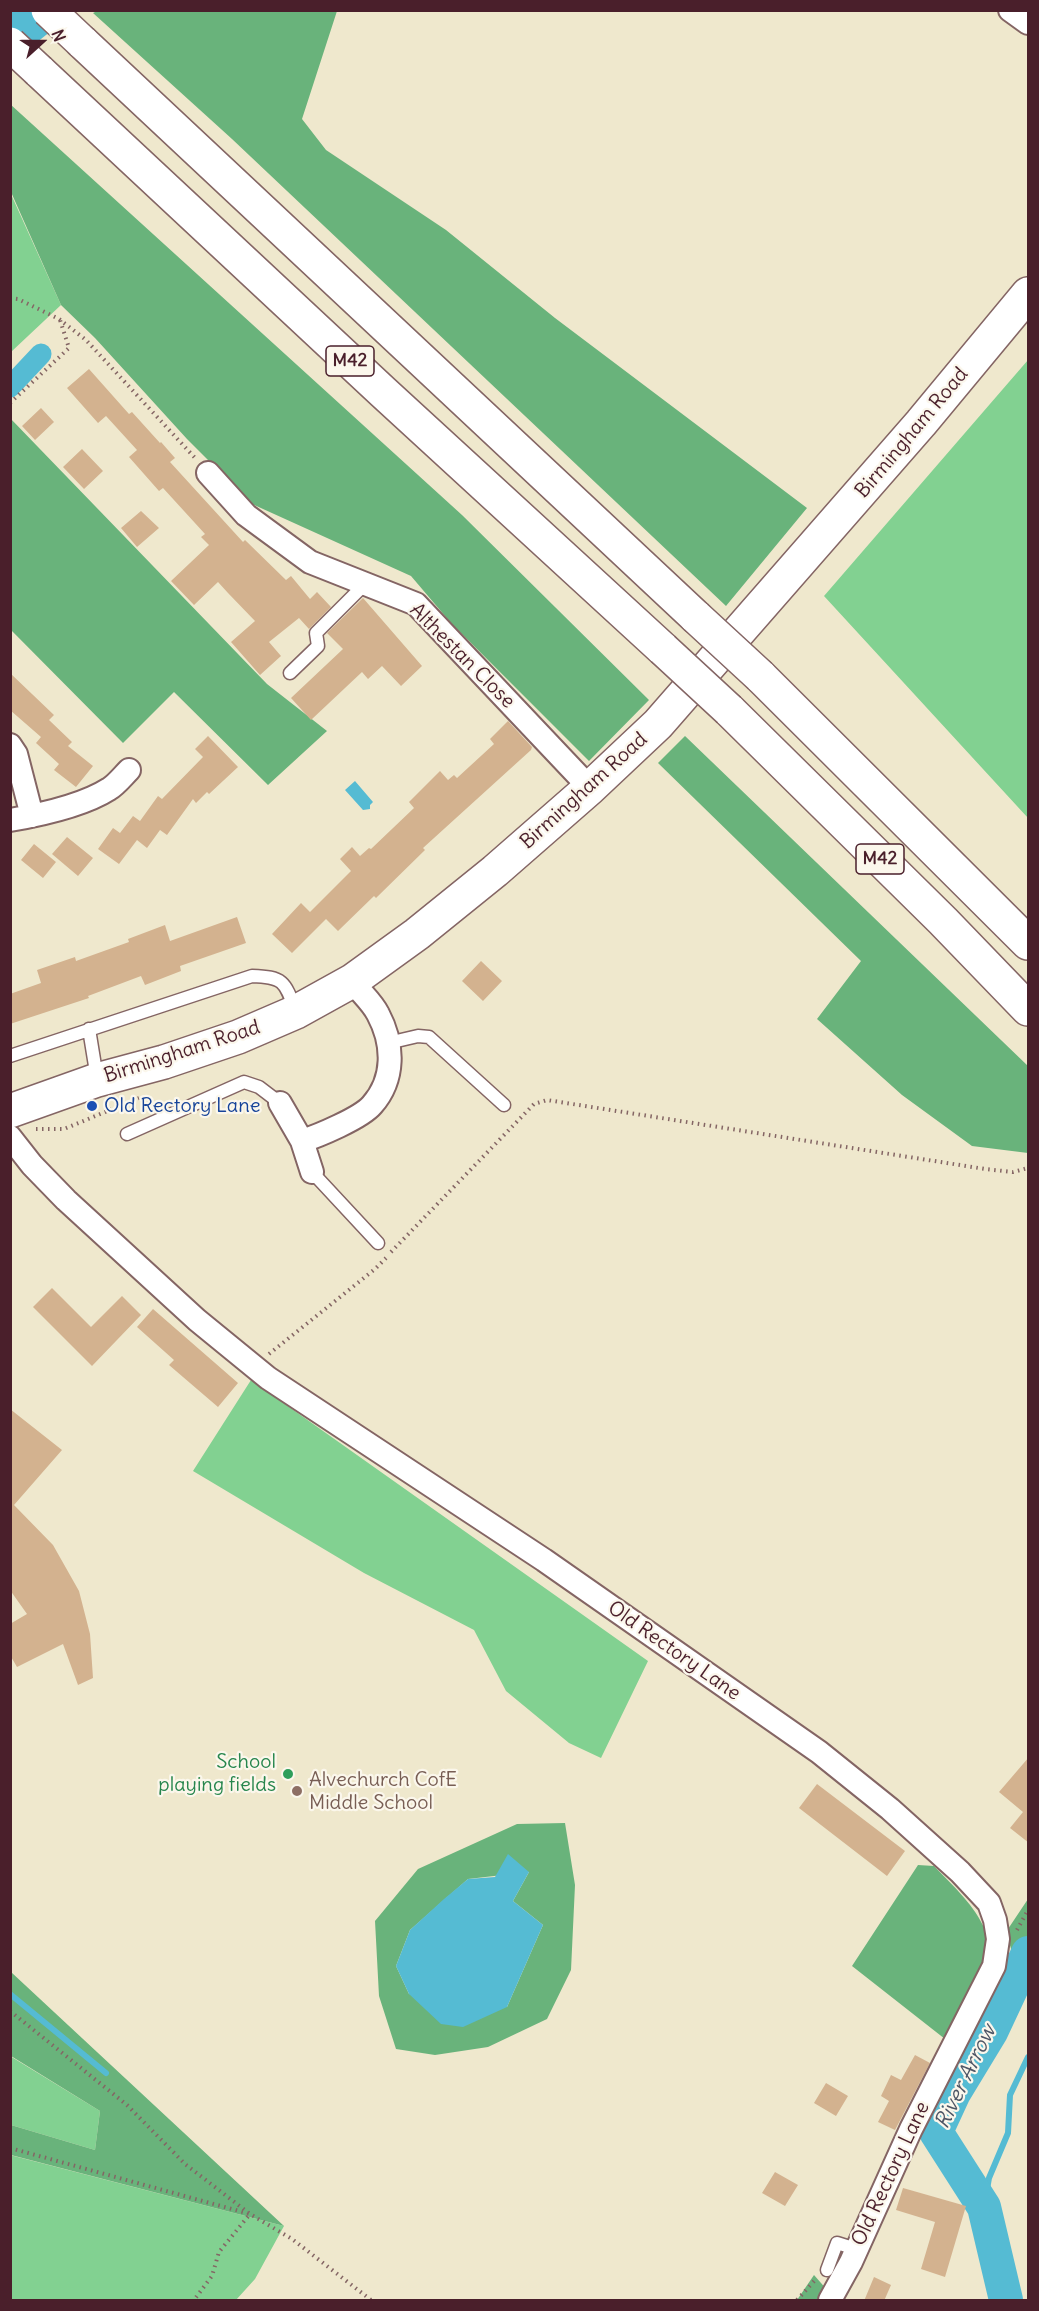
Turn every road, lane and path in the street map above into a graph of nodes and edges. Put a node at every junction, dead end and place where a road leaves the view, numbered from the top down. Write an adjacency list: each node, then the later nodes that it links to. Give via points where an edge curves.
1 (48, 10): 16 (main road, M42, bridge, via 760,676)
2 (1010, 10): 3 (street)
3 (1029, 22)
4 (10, 44): 18 (main road, M42, bridge, via 729,710)
5 (1029, 294): 14 (main road, Birmingham Road, via 665,716)
6 (10, 298): 7 (path)
7 (59, 319): 8 (path, via 69,348); 9 (path, via 86,340)
8 (10, 403)
9 (208, 473): 10 (street, Althestan Close, via 219,499 310,562)
10 (366, 584): 11 (lane, via 316,633 318,646); 14 (street, Althestan Close, via 416,604)
11 (290, 673)
12 (10, 745): 15 (street, via 16,754)
13 (129, 770): 15 (street, via 109,789)
14 (590, 788): 17 (main road, Birmingham Road, via 435,920)
15 (21, 818)
16 (1029, 943)
17 (352, 981): 19 (main road, Birmingham Road); 21 (street, via 378,1013)
18 (1029, 1009)
19 (296, 1012): 20 (lane, via 287,986 272,977 252,976); 23 (main road, Birmingham Road, via 238,1037)
20 (89, 1029): 22 (lane); 23 (lane)
21 (388, 1043): 26 (lane, via 429,1037); 29 (street, via 391,1052 387,1080 371,1106 322,1135)
22 (10, 1056)
23 (97, 1080): 27 (main road, Birmingham Road)
24 (136, 1099): 27 (path, via 64,1129 41,1131)
25 (280, 1103): 28 (lane, via 259,1087 244,1082); 29 (street)
26 (504, 1105)
27 (16, 1125): 33 (street, Old Rectory Lane, via 32,1165 66,1200)
28 (127, 1134)
29 (302, 1141): 31 (street)
30 (1029, 1168): 33 (path, via 1013,1172 985,1169 547,1100 534,1104 375,1269 269,1354)
31 (312, 1172): 32 (lane)
32 (378, 1243)
33 (242, 1357): 37 (street, Old Rectory Lane, via 544,1560 819,1752 890,1809 989,1903 998,1939 994,1966 911,2129)
34 (10, 2011): 36 (path, via 128,2105 185,2164)
35 (10, 2148): 36 (path)
36 (250, 2214): 39 (path, via 219,2252 212,2276); 40 (path, via 292,2239)
37 (856, 2249): 38 (lane, via 837,2242); 42 (street, Old Rectory Lane)
38 (827, 2270): 41 (path)
39 (194, 2301)
40 (371, 2301)
41 (797, 2301)
42 (830, 2301)

